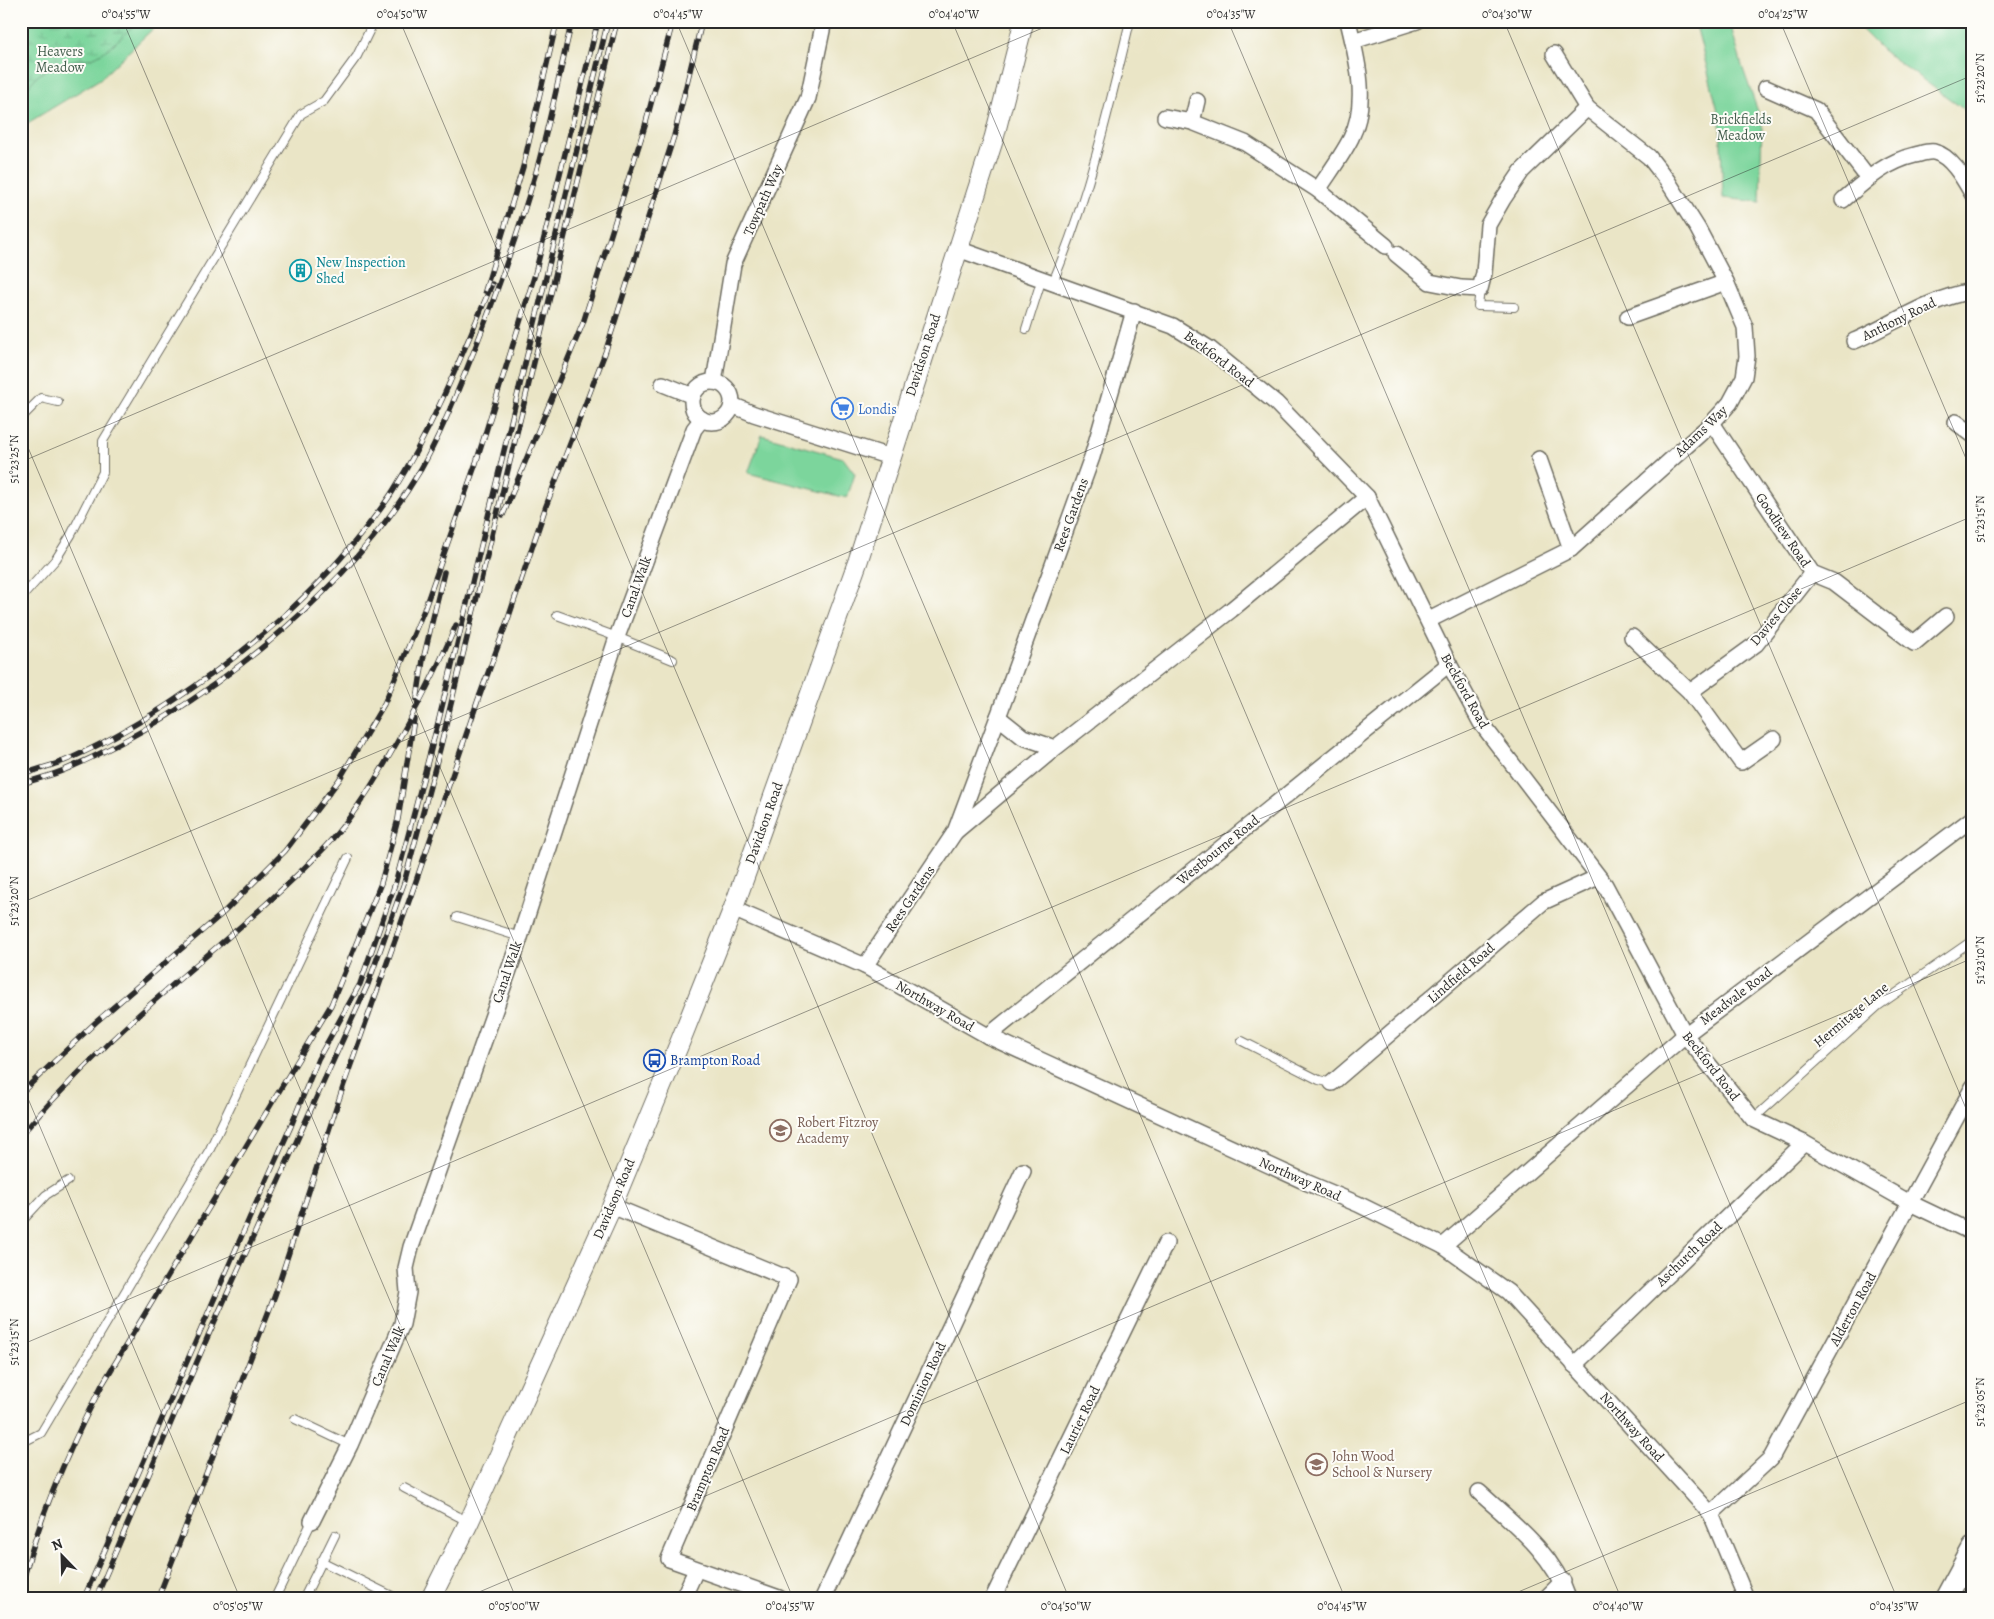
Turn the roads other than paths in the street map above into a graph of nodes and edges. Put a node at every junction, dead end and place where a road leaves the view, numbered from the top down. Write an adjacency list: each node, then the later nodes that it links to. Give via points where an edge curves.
1 (374, 21): 43 (lane, via 357,56 324,101 301,114 272,161 103,441 103,472 71,535 56,559)
2 (824, 21): 28 (street, Towpath Way, via 808,98 734,264)
3 (1024, 21): 18 (street, Davidson Road, via 994,138)
4 (1130, 21): 19 (lane, via 1095,159 1065,253)
5 (1348, 21): 7 (street)
6 (1417, 21): 7 (street)
7 (1353, 41): 15 (street, via 1360,85 1358,118 1352,137)
8 (1554, 54): 11 (street, Adams Way)
9 (1766, 88): 14 (street, via 1816,110)
10 (1197, 101): 13 (street)
11 (1587, 108): 20 (street, Adams Way, via 1649,157 1698,229); 21 (street, via 1522,171 1503,199 1488,225)
12 (1166, 117): 13 (street)
13 (1192, 122): 15 (street, via 1245,143)
14 (1868, 178): 16 (street, via 1888,164 1908,156 1935,152 1948,160); 17 (street)
15 (1318, 190): 21 (street, via 1430,282)
16 (1973, 195)
17 (1843, 200)
18 (958, 249): 19 (street, Beckford Road); 38 (street, Davidson Road)
19 (1048, 280): 24 (street, Beckford Road); 26 (lane)
20 (1726, 282): 25 (street); 36 (street, Adams Way, via 1745,327 1747,356 1744,377 1730,403)
21 (1480, 289): 23 (lane, via 1478,306)
22 (1973, 291): 27 (street, Anthony Road, via 1923,305)
23 (1514, 307)
24 (1134, 311): 40 (street, Beckford Road, via 1173,326 1210,349 1276,403); 52 (street, Rees Gardens, via 1092,457)
25 (1628, 317)
26 (1026, 329)
27 (1854, 341)
28 (714, 382): 30 (street, via 700,386); 32 (street, via 728,389)
29 (663, 384): 30 (street)
30 (693, 396): 34 (street, via 694,409)
31 (58, 402): 33 (lane, via 41,398)
32 (732, 405): 34 (street, via 730,412 720,420); 38 (street)
33 (21, 418)
34 (702, 419): 47 (street, Canal Walk, via 694,429)
35 (1956, 422): 37 (street)
36 (1712, 423): 41 (street, Adams Way); 42 (street, Goodhew Road)
37 (1973, 436)
38 (890, 457): 59 (street, Davidson Road, via 858,561)
39 (1539, 459): 41 (street)
40 (1367, 497): 46 (street, Beckford Road); 54 (street, Rees Gardens, via 1231,610)
41 (1571, 549): 46 (street, Adams Way)
42 (1812, 573): 45 (street, Goodhew Road, via 1834,582 1914,643); 51 (street, Davies Close, via 1756,644)
43 (21, 598)
44 (557, 615): 47 (lane)
45 (1946, 616)
46 (1429, 620): 50 (street, Beckford Road)
47 (617, 637): 49 (lane); 61 (street, Canal Walk)
48 (1632, 637): 51 (street)
49 (673, 660)
50 (1449, 664): 58 (street, Beckford Road, via 1481,723); 65 (street, Westbourne Road)
51 (1690, 692): 53 (street, via 1742,762)
52 (998, 717): 54 (street, via 1023,737); 56 (street, Rees Gardens)
53 (1774, 739)
54 (1055, 748): 56 (street, Rees Gardens)
55 (1973, 818): 64 (street, Meadvale Road)
56 (955, 832): 63 (street, Rees Gardens)
57 (348, 858): 81 (lane, via 210,1149 41,1433)
58 (1598, 876): 64 (street, Beckford Road); 67 (street, Lindfield Road, via 1543,902)
59 (733, 909): 63 (street, Northway Road); 74 (street, Davidson Road)
60 (457, 918): 61 (lane)
61 (520, 937): 82 (street, Canal Walk, via 411,1247 406,1268 408,1292 402,1324)
62 (1973, 940): 69 (lane, Hermitage Lane, via 1878,1006)
63 (864, 966): 65 (street, Northway Road)
64 (1685, 1035): 69 (street, Beckford Road); 78 (street, Meadvale Road)
65 (988, 1036): 78 (street, Northway Road, via 1358,1204)
66 (1242, 1041): 67 (lane, via 1319,1080)
67 (1332, 1083)
68 (1973, 1087): 73 (street, Alderton Road)
69 (1753, 1118): 70 (street, Beckford Road)
70 (1804, 1143): 73 (street, Beckford Road); 79 (street, Aschurch Road)
71 (1023, 1171): 99 (street, Dominion Road)
72 (68, 1181): 75 (lane, via 46,1195)
73 (1910, 1203): 76 (street, Beckford Road); 85 (street, Alderton Road, via 1771,1458)
74 (612, 1206): 87 (street, Davidson Road); 91 (street, Brampton Road, via 789,1279 669,1559)
75 (21, 1222)
76 (1973, 1233)
77 (1166, 1243): 100 (street, Laurier Road)
78 (1443, 1246): 79 (street, Northway Road, via 1508,1292)
79 (1574, 1364): 85 (street, Northway Road)
80 (296, 1419): 82 (lane)
81 (21, 1443)
82 (350, 1445): 86 (street, Canal Walk)
83 (404, 1488): 87 (lane)
84 (1479, 1492): 92 (street, via 1534,1543)
85 (1711, 1514): 103 (street, Northway Road)
86 (312, 1521): 93 (lane)
87 (469, 1522): 96 (street, Davidson Road)
88 (335, 1534): 90 (lane)
89 (1973, 1548): 104 (main road)
90 (321, 1561): 94 (lane); 95 (lane)
91 (696, 1570): 97 (street); 98 (street)
92 (1562, 1581): 101 (street); 102 (street)
93 (275, 1598)
94 (304, 1598)
95 (396, 1598)
96 (431, 1598)
97 (683, 1598)
98 (779, 1598)
99 (823, 1598)
100 (993, 1598)
101 (1546, 1598)
102 (1568, 1598)
103 (1746, 1598)
104 (1946, 1598)

